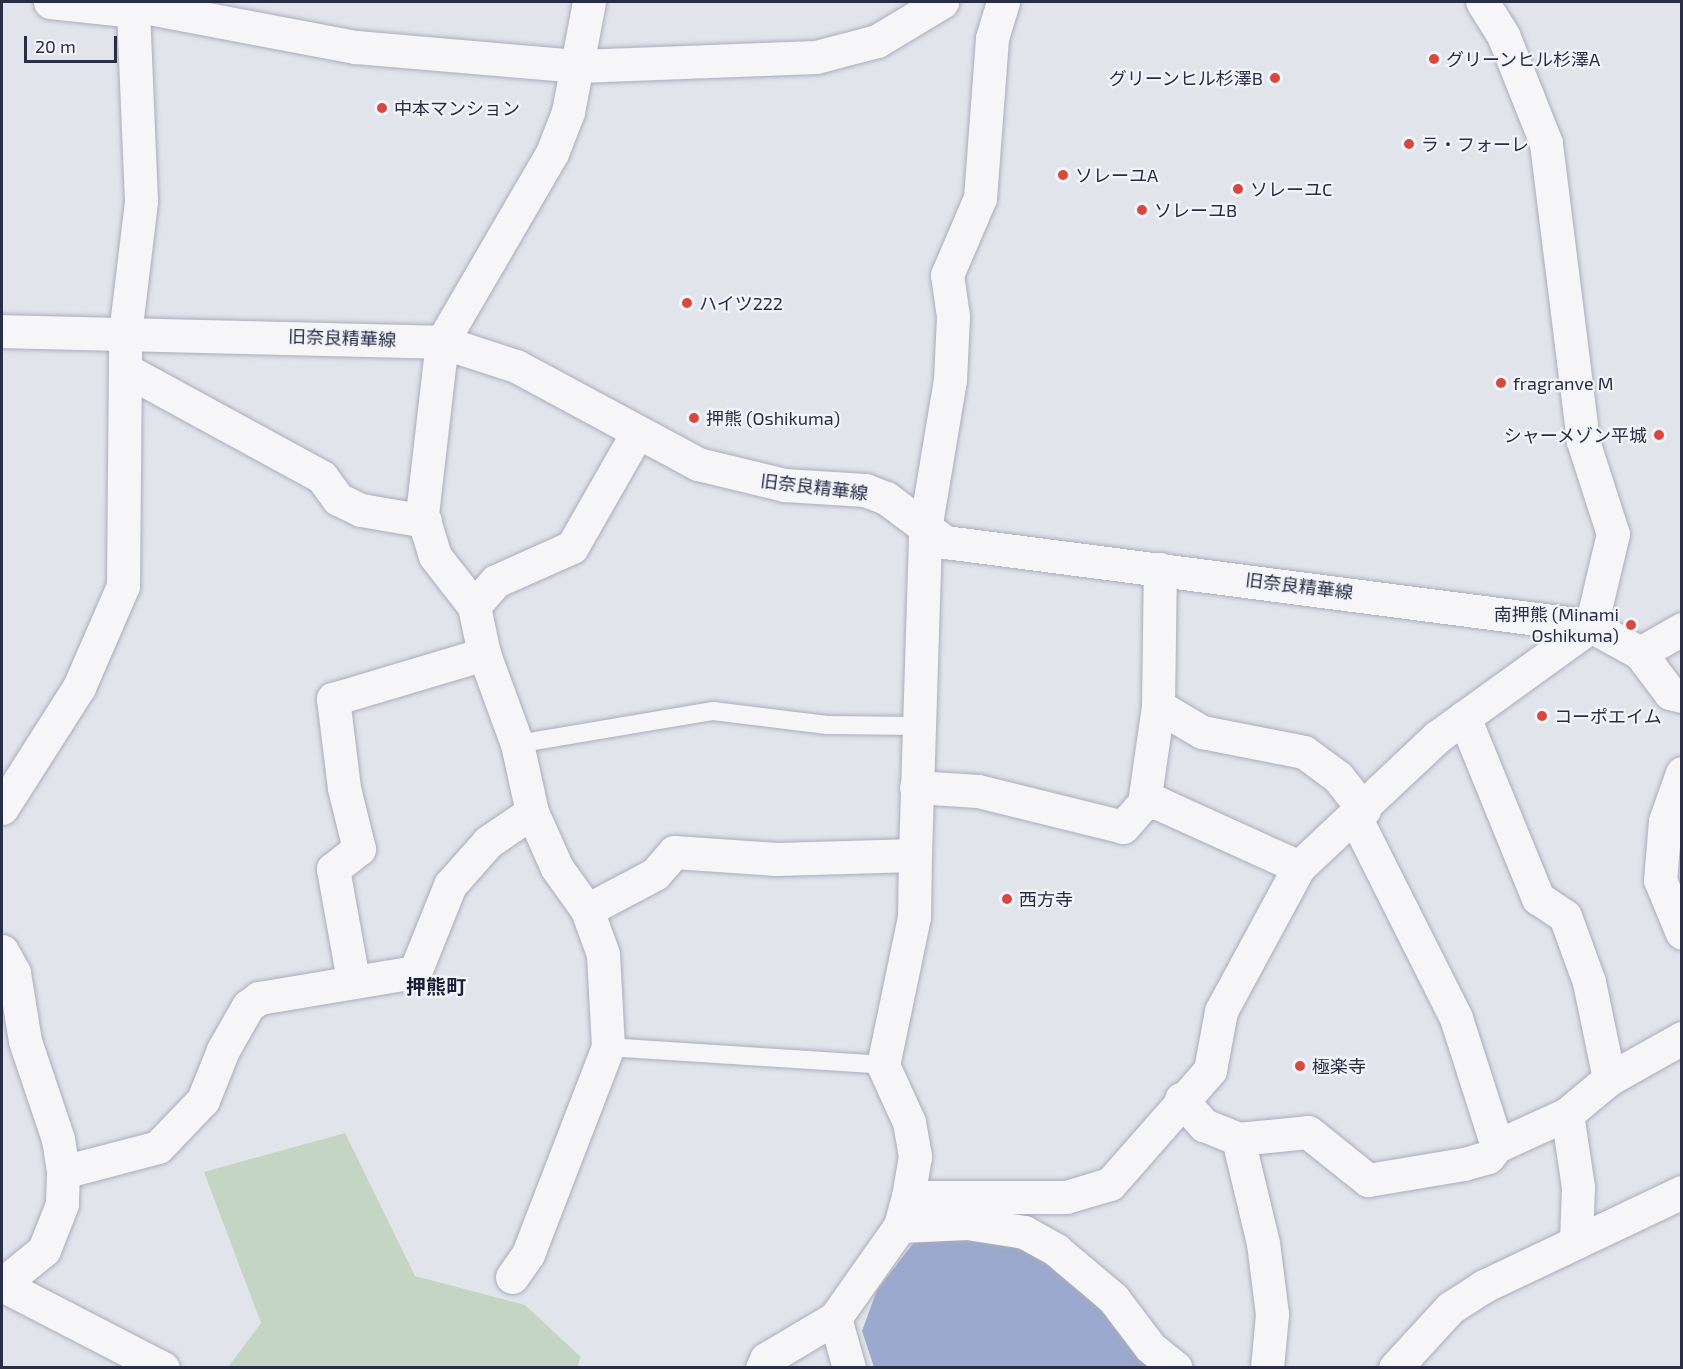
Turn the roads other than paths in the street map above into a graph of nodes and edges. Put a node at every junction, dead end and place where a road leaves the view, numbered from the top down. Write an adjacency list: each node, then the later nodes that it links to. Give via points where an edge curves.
1 (50, 2): 6 (street)
2 (589, 2): 7 (street)
3 (942, 2): 7 (street, via 877,41 816,57)
4 (1003, 2): 14 (street, via 992,38 980,198 947,275 953,316 950,380)
5 (1482, 2): 17 (street, via 1503,35 1546,143 1583,441 1613,534)
6 (133, 11): 7 (street, via 149,8 356,47); 9 (street, via 141,201)
7 (579, 66): 10 (street, via 552,153)
8 (2, 332): 9 (street, 旧奈良精華線)
9 (125, 334): 10 (street, 旧奈良精華線); 11 (street)
10 (442, 342): 12 (street, 旧奈良精華線, via 516,366); 13 (street)
11 (126, 370): 13 (street, via 322,477 338,499 361,510); 29 (street, via 123,586 79,687)
12 (636, 435): 14 (street, 旧奈良精華線, via 728,474 784,485 865,490 886,498); 16 (street, via 572,547 496,581)
13 (425, 521): 16 (street, via 435,556)
14 (925, 530): 15 (street, 旧奈良精華線, via 945,542); 24 (street)
15 (1160, 569): 17 (street, 旧奈良精華線); 22 (street)
16 (474, 606): 20 (street)
17 (1591, 626): 19 (street, 旧奈良精華線); 23 (street)
18 (1682, 629): 19 (street)
19 (1640, 653): 21 (street, 旧奈良精華線, via 1670,693)
20 (484, 654): 25 (street); 37 (street, via 413,680 333,699 344,788 359,849 333,869)
21 (1682, 696)
22 (1158, 706): 28 (street); 31 (street, via 1202,732 1304,752 1338,777)
23 (1464, 717): 31 (street); 41 (street, via 1538,898 1565,916 1588,982)
24 (916, 726): 25 (lane, via 827,725 713,711); 27 (street)
25 (517, 744): 30 (street)
26 (1682, 773): 35 (street, via 1665,821 1660,880)
27 (916, 787): 28 (street, via 978,791 1123,827); 32 (street)
28 (1144, 803): 33 (street, via 1173,807)
29 (2, 808)
30 (532, 812): 34 (street, via 557,868); 37 (street, via 488,842 450,885 415,972)
31 (1359, 813): 33 (street); 45 (street, via 1456,1018)
32 (915, 855): 34 (street, via 777,859 674,852 655,874); 40 (street, via 914,917)
33 (1299, 867): 42 (street, via 1221,1011 1210,1070)
34 (587, 910): 39 (street, via 603,954)
35 (1682, 933)
36 (2, 951): 46 (street, via 14,973 25,1041 58,1139)
37 (353, 980): 46 (street, via 259,998 248,1006 223,1050 203,1101 158,1147)
38 (1682, 1038): 41 (street)
39 (608, 1047): 40 (lane); 50 (street, via 528,1254)
40 (883, 1065): 48 (street, via 909,1122 915,1156)
41 (1609, 1079): 43 (street)
42 (1181, 1099): 44 (street, via 1204,1125); 48 (street, via 1110,1184 1066,1197)
43 (1567, 1114): 45 (street); 49 (street, via 1578,1187)
44 (1238, 1139): 45 (street, via 1308,1132 1368,1180 1464,1164 1488,1157); 57 (street, via 1263,1243 1272,1314)
45 (1497, 1146)
46 (63, 1172): 51 (street, via 62,1204 44,1250)
47 (1682, 1192): 49 (street)
48 (904, 1211): 52 (street); 56 (street, via 1024,1232 1056,1250 1113,1298 1150,1347)
49 (1576, 1242): 58 (street, via 1450,1308)
50 (512, 1277)
51 (2, 1284): 53 (street)
52 (835, 1318): 54 (street, via 766,1359); 55 (street)
53 (163, 1368)
54 (762, 1368)
55 (849, 1368)
56 (1176, 1368)
57 (1267, 1368)
58 (1395, 1368)

